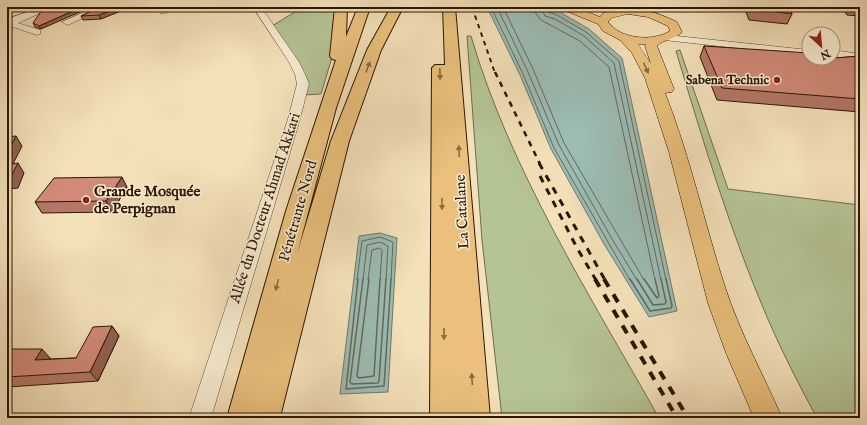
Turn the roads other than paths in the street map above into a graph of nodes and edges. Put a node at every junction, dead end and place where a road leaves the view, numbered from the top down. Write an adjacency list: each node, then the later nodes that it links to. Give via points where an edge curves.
1 (50, 7): 19 (street)
2 (103, 7): 17 (street)
3 (172, 7): 15 (street)
4 (257, 7): 31 (street, Allée du Docteur Ahmad Akkari, via 294,62 303,84)
5 (341, 7): 29 (highway, via 337,54)
6 (364, 7): 29 (highway, Pénétrante Nord, via 338,78)
7 (373, 7): 30 (highway, Pénétrante Nord, via 349,79)
8 (397, 7): 30 (highway, one-way to 8, via 340,141 374,50)
9 (436, 7): 33 (highway, La Catalane, one-way to 33, via 440,60)
10 (449, 7): 34 (highway, La Catalane, one-way to 10)
11 (565, 7): 18 (main road)
12 (581, 7): 14 (main road, via 595,12)
13 (660, 7): 16 (main road); 20 (main road)
14 (620, 10): 16 (main road); 18 (main road, via 604,18)
15 (163, 12)
16 (639, 12): 20 (main road)
17 (67, 22)
18 (602, 22): 22 (main road, via 608,30)
19 (8, 23): 21 (street)
20 (672, 24): 23 (main road, via 676,32); 24 (street, via 709,38)
21 (37, 32)
22 (624, 37): 23 (main road); 35 (main road, one-way to 35, via 635,46 646,66 666,116 714,286 748,378)
23 (661, 39): 25 (street); 36 (main road, via 652,46 695,178 722,275 748,349)
24 (801, 49)
25 (801, 52)
26 (841, 54): 28 (street)
27 (841, 57): 28 (street)
28 (860, 58)
29 (302, 192): 32 (highway, Pénétrante Nord, one-way to 32)
30 (265, 416)
31 (200, 418)
32 (243, 418)
33 (446, 418)
34 (474, 418)
35 (768, 418)
36 (780, 418)

